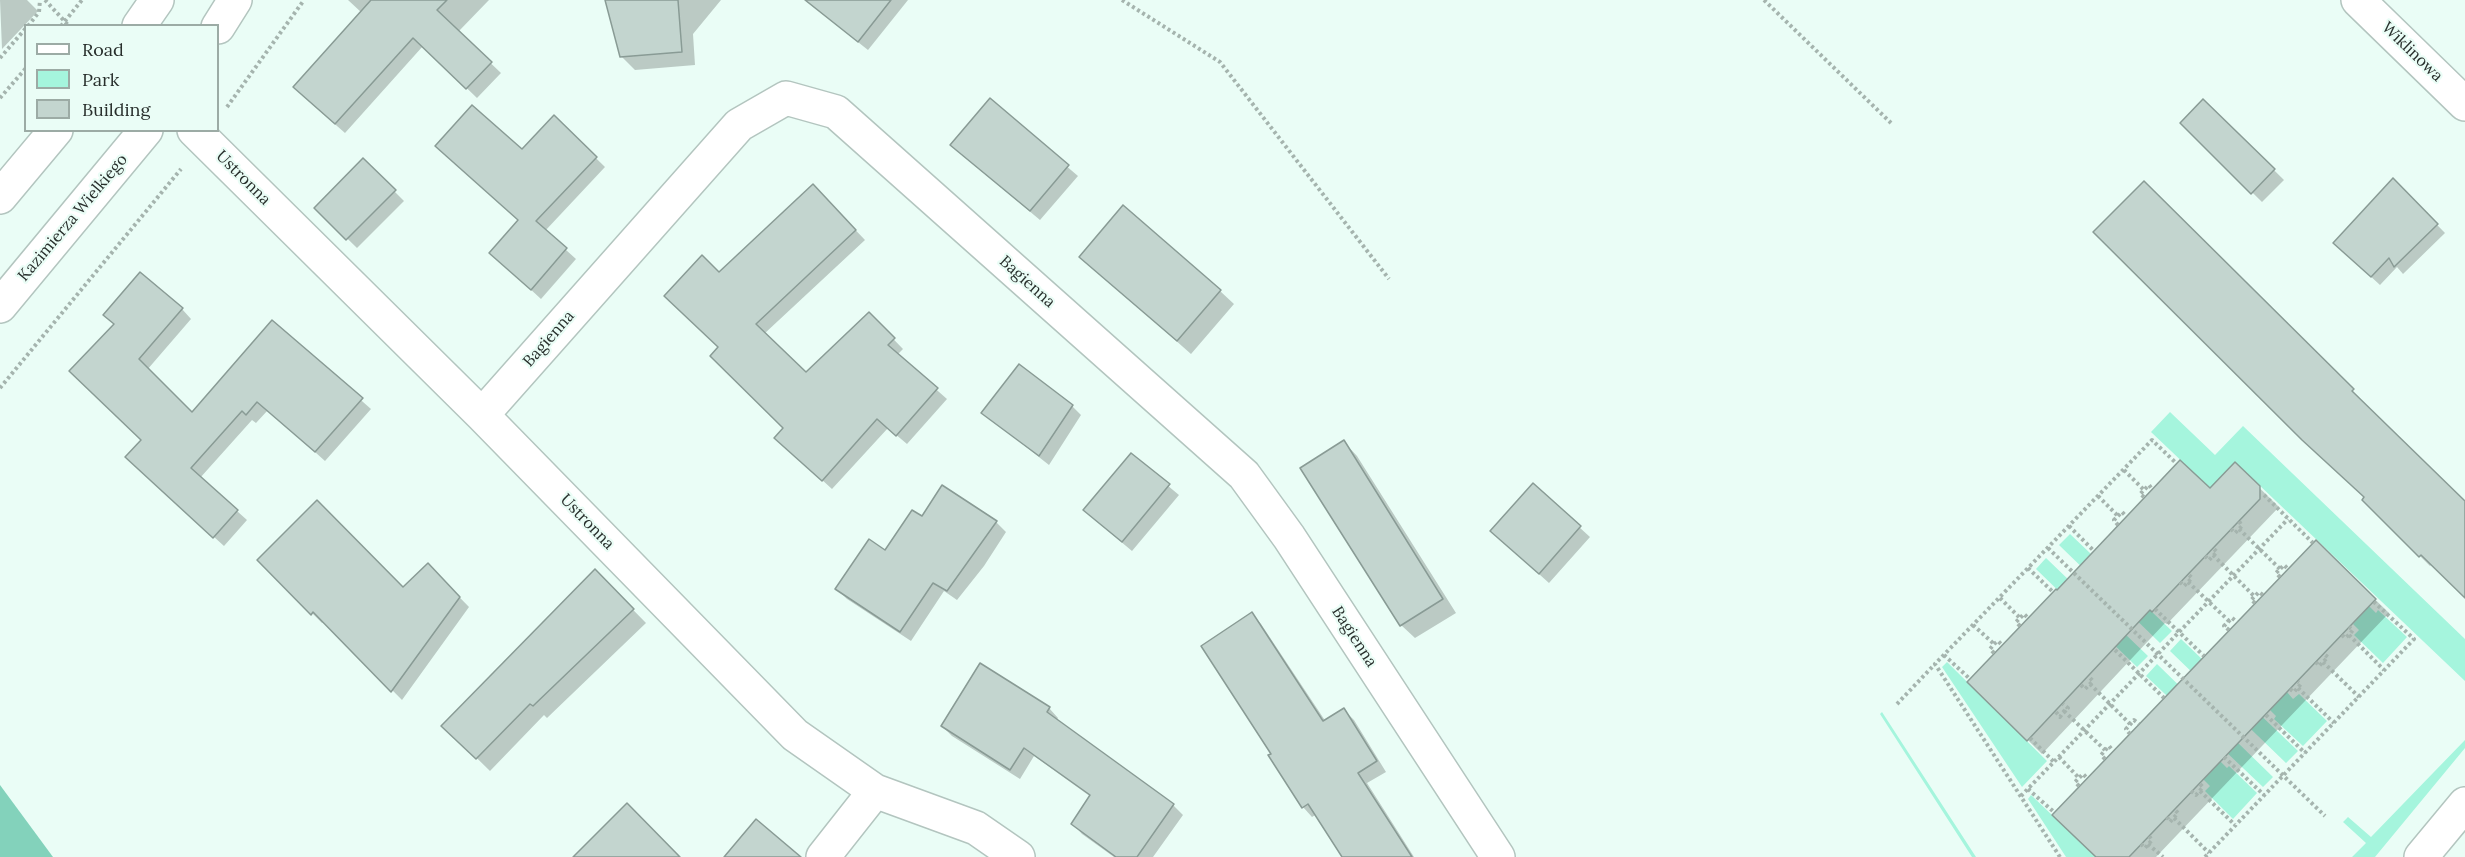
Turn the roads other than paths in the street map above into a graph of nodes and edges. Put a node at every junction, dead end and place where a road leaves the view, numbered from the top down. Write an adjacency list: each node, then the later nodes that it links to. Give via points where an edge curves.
1 (157, 0): 4 (street)
2 (235, 0): 5 (street)
3 (2358, 0): 6 (street, Wiklinowa)
4 (140, 24)
5 (219, 25)
6 (2465, 104)
7 (54, 132): 10 (street)
8 (144, 132): 11 (street, Kazimierza Wielkiego)
9 (210, 132): 12 (street, Ustronna)
10 (0, 197)
11 (0, 306)
12 (482, 416): 13 (street, Ustronna, via 795,735); 17 (street, Bagienna, via 739,125 786,98 836,112 1244,475)
13 (875, 791): 15 (street); 16 (street, Ustronna, via 976,828)
14 (2465, 804): 18 (street)
15 (823, 857)
16 (1018, 857)
17 (1498, 857)
18 (2421, 857)

